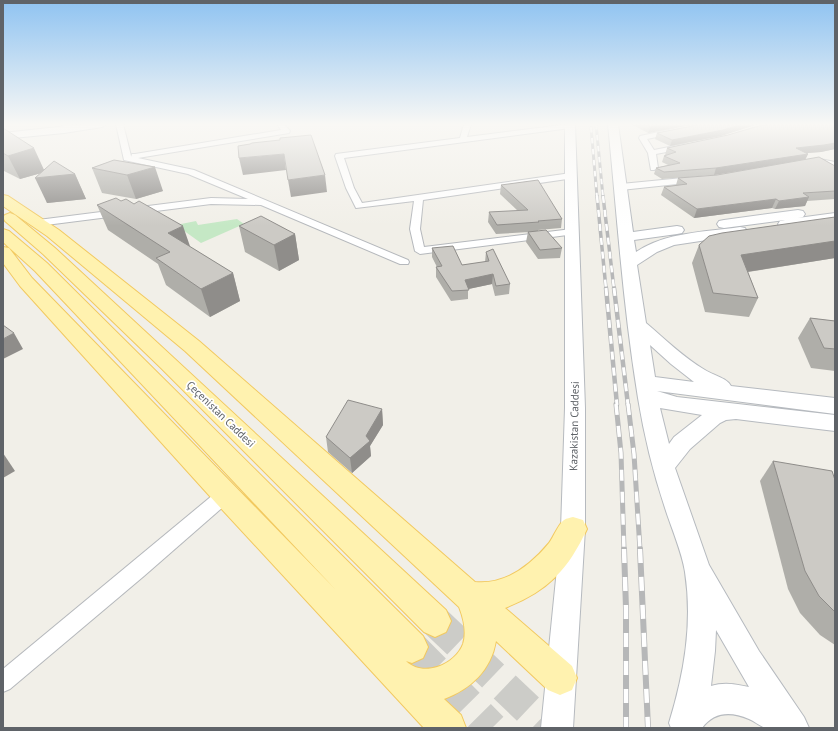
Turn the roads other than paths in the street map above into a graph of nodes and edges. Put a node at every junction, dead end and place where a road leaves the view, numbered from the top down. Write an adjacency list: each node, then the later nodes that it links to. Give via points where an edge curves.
1 (127, 158): 14 (street, via 191,172)
2 (340, 158): 12 (street, via 359,206)
3 (571, 158): 9 (main road, Kazakistan Caddesi)
4 (617, 158): 11 (main road)
5 (653, 158): 8 (street)
6 (805, 163): 7 (street, via 820,161)
7 (835, 164)
8 (654, 168)
9 (572, 176): 12 (street); 19 (main road, Kazakistan Caddesi)
10 (698, 180): 11 (street)
11 (621, 187): 21 (main road)
12 (419, 198): 19 (street, via 415,229 420,251)
13 (3, 199): 18 (main road)
14 (262, 202): 18 (street, via 210,201); 23 (street)
15 (835, 208): 21 (main road)
16 (3, 212): 34 (main road, Çeçenistan Caddesi, via 61,261)
17 (835, 217): 24 (main road, via 661,244)
18 (38, 223): 33 (main road, via 53,232 192,346)
19 (572, 232): 31 (main road, Kazakistan Caddesi, via 575,408)
20 (3, 234): 35 (main road, via 41,267)
21 (627, 238): 24 (main road)
22 (3, 252): 30 (main road, via 26,282)
23 (404, 262)
24 (629, 264): 25 (main road)
25 (638, 326): 26 (main road); 27 (main road, via 707,382)
26 (647, 390): 27 (main road, via 676,404); 29 (main road)
27 (748, 403): 28 (main road); 29 (main road, via 713,417 682,443)
28 (831, 414)
29 (663, 467): 32 (main road)
30 (225, 495): 37 (main road); 38 (street)
31 (573, 529): 33 (main road, via 556,557 529,581 502,595 487,598); 36 (main road, Kazakistan Caddesi)
32 (698, 570): 39 (main road, via 702,602 701,653 697,679); 42 (main road, via 749,661)
33 (470, 596): 36 (main road); 37 (main road, via 480,630 479,644 468,665 450,680 439,684 429,686)
34 (435, 621)
35 (412, 647)
36 (560, 678): 41 (main road, Kazakistan Caddesi)
37 (402, 679): 40 (main road)
38 (3, 682)
39 (684, 726): 42 (main road, via 690,715 705,704 713,700 733,699 766,709)
40 (448, 728)
41 (557, 728)
42 (792, 728)

